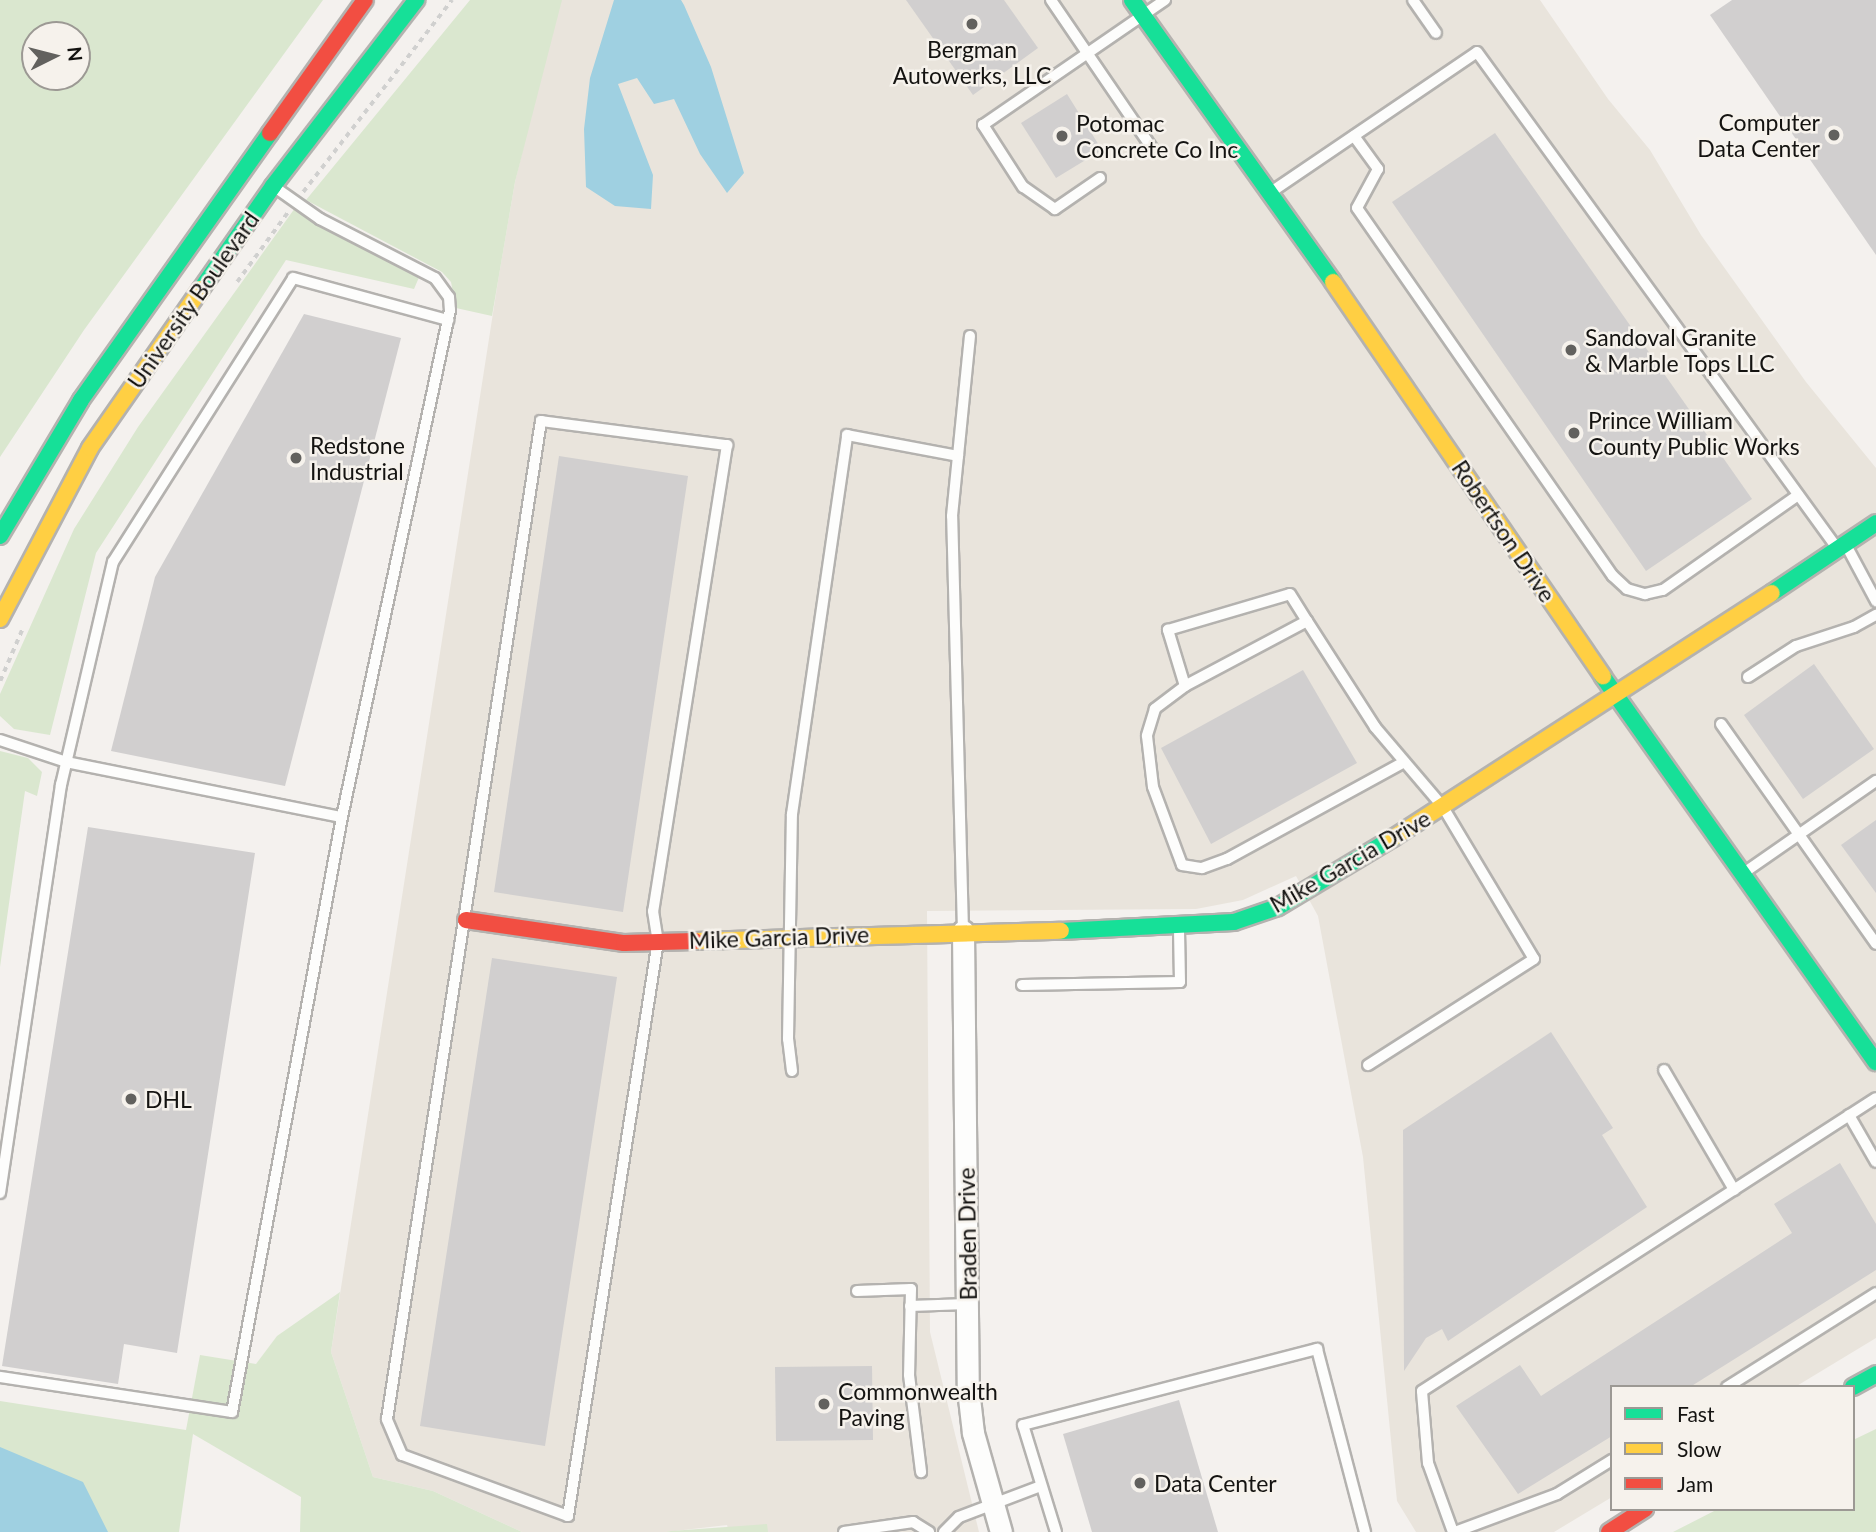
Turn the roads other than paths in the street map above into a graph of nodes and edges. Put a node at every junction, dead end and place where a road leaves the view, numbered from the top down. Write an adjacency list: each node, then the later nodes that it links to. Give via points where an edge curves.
1 (365, 0): 20 (street, University Boulevard, via 81,400)
2 (416, 0): 13 (street, University Boulevard)
3 (1051, 0): 9 (lane)
4 (1132, 0): 7 (street, Robertson Drive)
5 (1165, 0): 7 (lane)
6 (1413, 0): 8 (lane)
7 (1143, 16): 9 (lane); 14 (street, Robertson Drive)
8 (1436, 33)
9 (1086, 51): 11 (lane); 12 (lane, via 983,125 1023,187 1055,209)
10 (1354, 136): 14 (lane); 18 (lane, via 1477,52); 18 (lane, via 1378,169 1357,208 1613,576 1628,589 1645,594 1662,590)
11 (1152, 148)
12 (1100, 178)
13 (273, 186): 15 (lane, via 435,278 449,297); 24 (street, University Boulevard, via 90,448)
14 (1271, 191): 28 (street, Robertson Drive)
15 (448, 320): 31 (lane, via 293,278 113,562); 35 (lane)
16 (970, 336): 17 (lane)
17 (958, 456): 40 (lane, via 952,516); 41 (lane, via 847,435 792,814)
18 (1798, 495): 21 (lane)
19 (1876, 523): 21 (street, Mike Garcia Drive)
20 (0, 536)
21 (1841, 546): 22 (lane); 28 (street, Mike Garcia Drive)
22 (1876, 601)
23 (1876, 615): 26 (lane, via 1796,646)
24 (0, 619)
25 (1307, 621): 27 (lane); 27 (lane, via 1290,594 1168,630); 32 (lane, via 1375,727)
26 (1748, 677)
27 (1185, 687): 32 (lane, via 1155,709 1147,736 1153,787 1182,865 1202,868 1227,859)
28 (1618, 697): 34 (street, Mike Garcia Drive); 37 (street, Robertson Drive)
29 (1721, 724): 36 (lane)
30 (0, 740): 31 (lane)
31 (66, 762): 35 (lane); 53 (lane)
32 (1404, 762): 34 (lane)
33 (1876, 781): 36 (lane)
34 (1443, 807): 39 (street, Mike Garcia Drive, via 1278,907 1234,922); 46 (lane, via 1534,959)
35 (342, 817): 59 (lane, via 232,1412)
36 (1799, 835): 37 (lane); 43 (lane)
37 (1745, 872): 45 (street, Robertson Drive)
38 (466, 920): 42 (street, Mike Garcia Drive, via 624,943); 42 (lane, Mike Garcia Drive, via 541,421 727,445 653,911); 42 (lane, Mike Garcia Drive, via 387,1419 402,1455 568,1516)
39 (1180, 928): 40 (street, Mike Garcia Drive); 44 (lane, via 1180,982)
40 (963, 931): 41 (street, Mike Garcia Drive); 56 (street, Braden Drive)
41 (788, 937): 42 (street, Mike Garcia Drive); 48 (lane)
42 (658, 941)
43 (1876, 944)
44 (1022, 985)
45 (1876, 1062)
46 (1368, 1065)
47 (1664, 1070): 52 (lane)
48 (792, 1071)
49 (1876, 1098): 50 (lane)
50 (1849, 1115): 51 (lane); 52 (lane)
51 (1876, 1162)
52 (1734, 1190): 73 (lane, via 1422,1391 1428,1463)
53 (0, 1193)
54 (857, 1291): 57 (lane, via 911,1289)
55 (1876, 1293): 60 (lane)
56 (967, 1304): 57 (lane); 65 (street, Braden Drive, via 972,1433)
57 (910, 1306): 63 (lane, via 909,1375)
58 (1876, 1374): 61 (street)
59 (0, 1377)
60 (1730, 1385)
61 (1855, 1386)
62 (1610, 1461): 73 (lane, via 1557,1494)
63 (921, 1472)
64 (1038, 1487): 65 (lane); 71 (lane); 72 (lane, via 1023,1425 1317,1349)
65 (993, 1507): 69 (lane, via 959,1517); 70 (street, Braden Drive)
66 (1643, 1511): 74 (street)
67 (844, 1532): 68 (lane, via 913,1522)
68 (929, 1532)
69 (943, 1532)
70 (1001, 1532)
71 (1056, 1532)
72 (1365, 1532)
73 (1454, 1532)
74 (1609, 1532)

